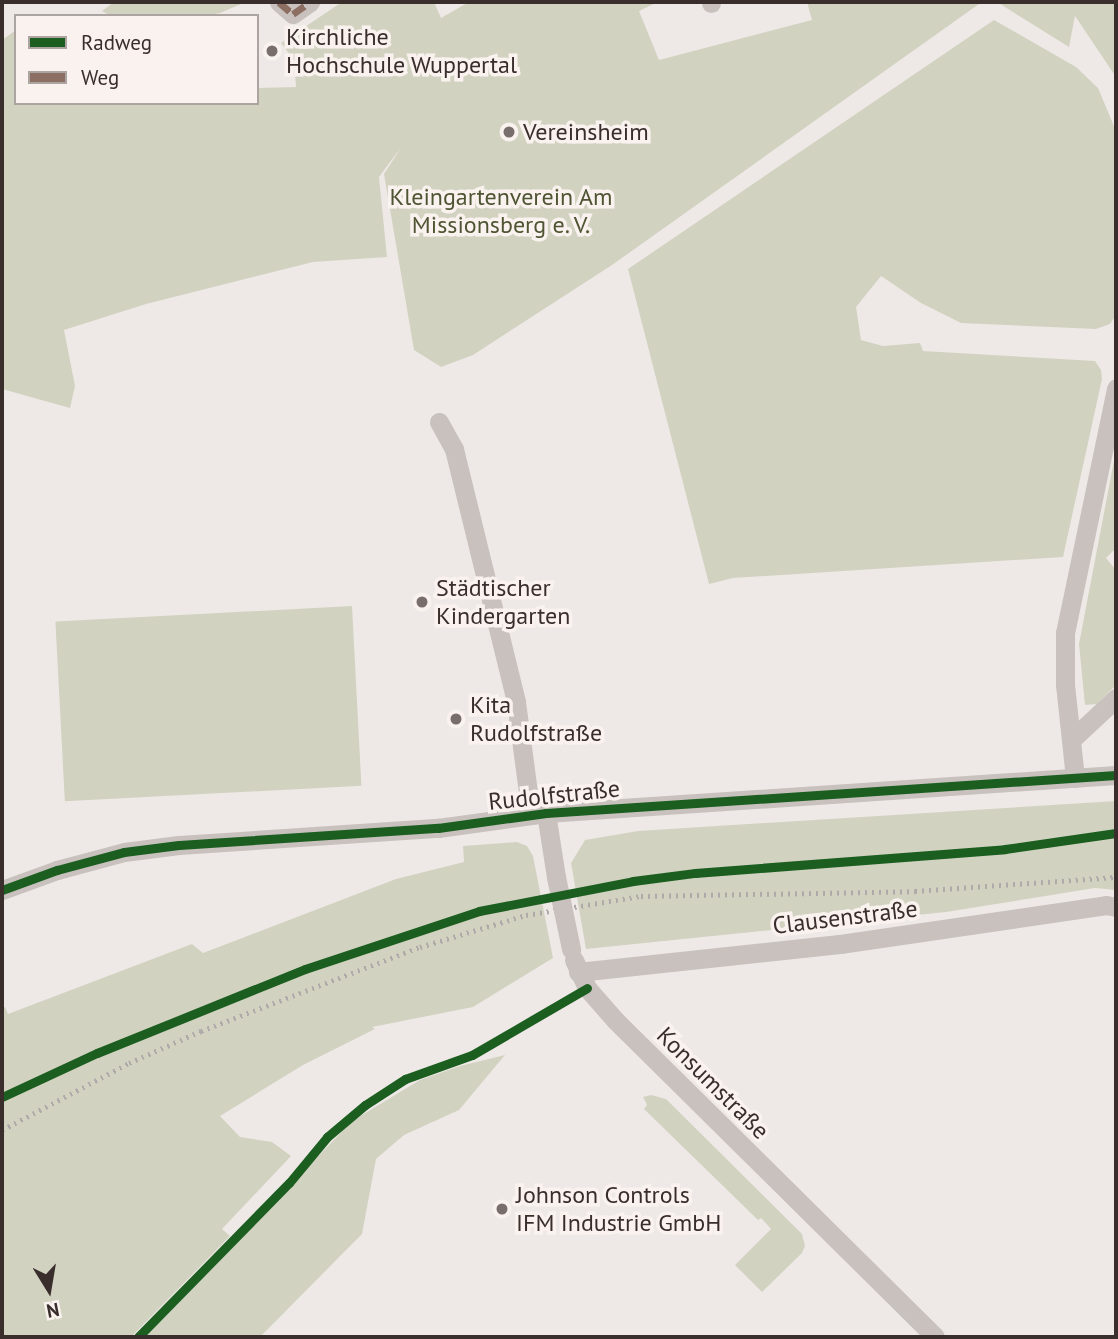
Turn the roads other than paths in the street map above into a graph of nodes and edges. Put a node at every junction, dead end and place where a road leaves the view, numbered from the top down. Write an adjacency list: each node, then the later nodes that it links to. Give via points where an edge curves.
1 (310, 2): 2 (street)
2 (286, 8)
3 (1116, 388): 6 (street, via 1065,633)
4 (439, 422): 9 (street, Rudolfstraße, via 454,449)
5 (1116, 698): 6 (street)
6 (1071, 740): 8 (street)
7 (1116, 775): 8 (street, Rudolfstraße)
8 (1075, 778): 9 (street, Rudolfstraße)
9 (539, 814): 10 (street, Rudolfstraße, via 438,828 124,852); 12 (street, Konsumstraße, bridge)
10 (2, 890)
11 (1116, 907): 12 (street, Clausenstraße, via 840,944)
12 (578, 972): 13 (street, Konsumstraße, via 615,1020)
13 (935, 1337)

